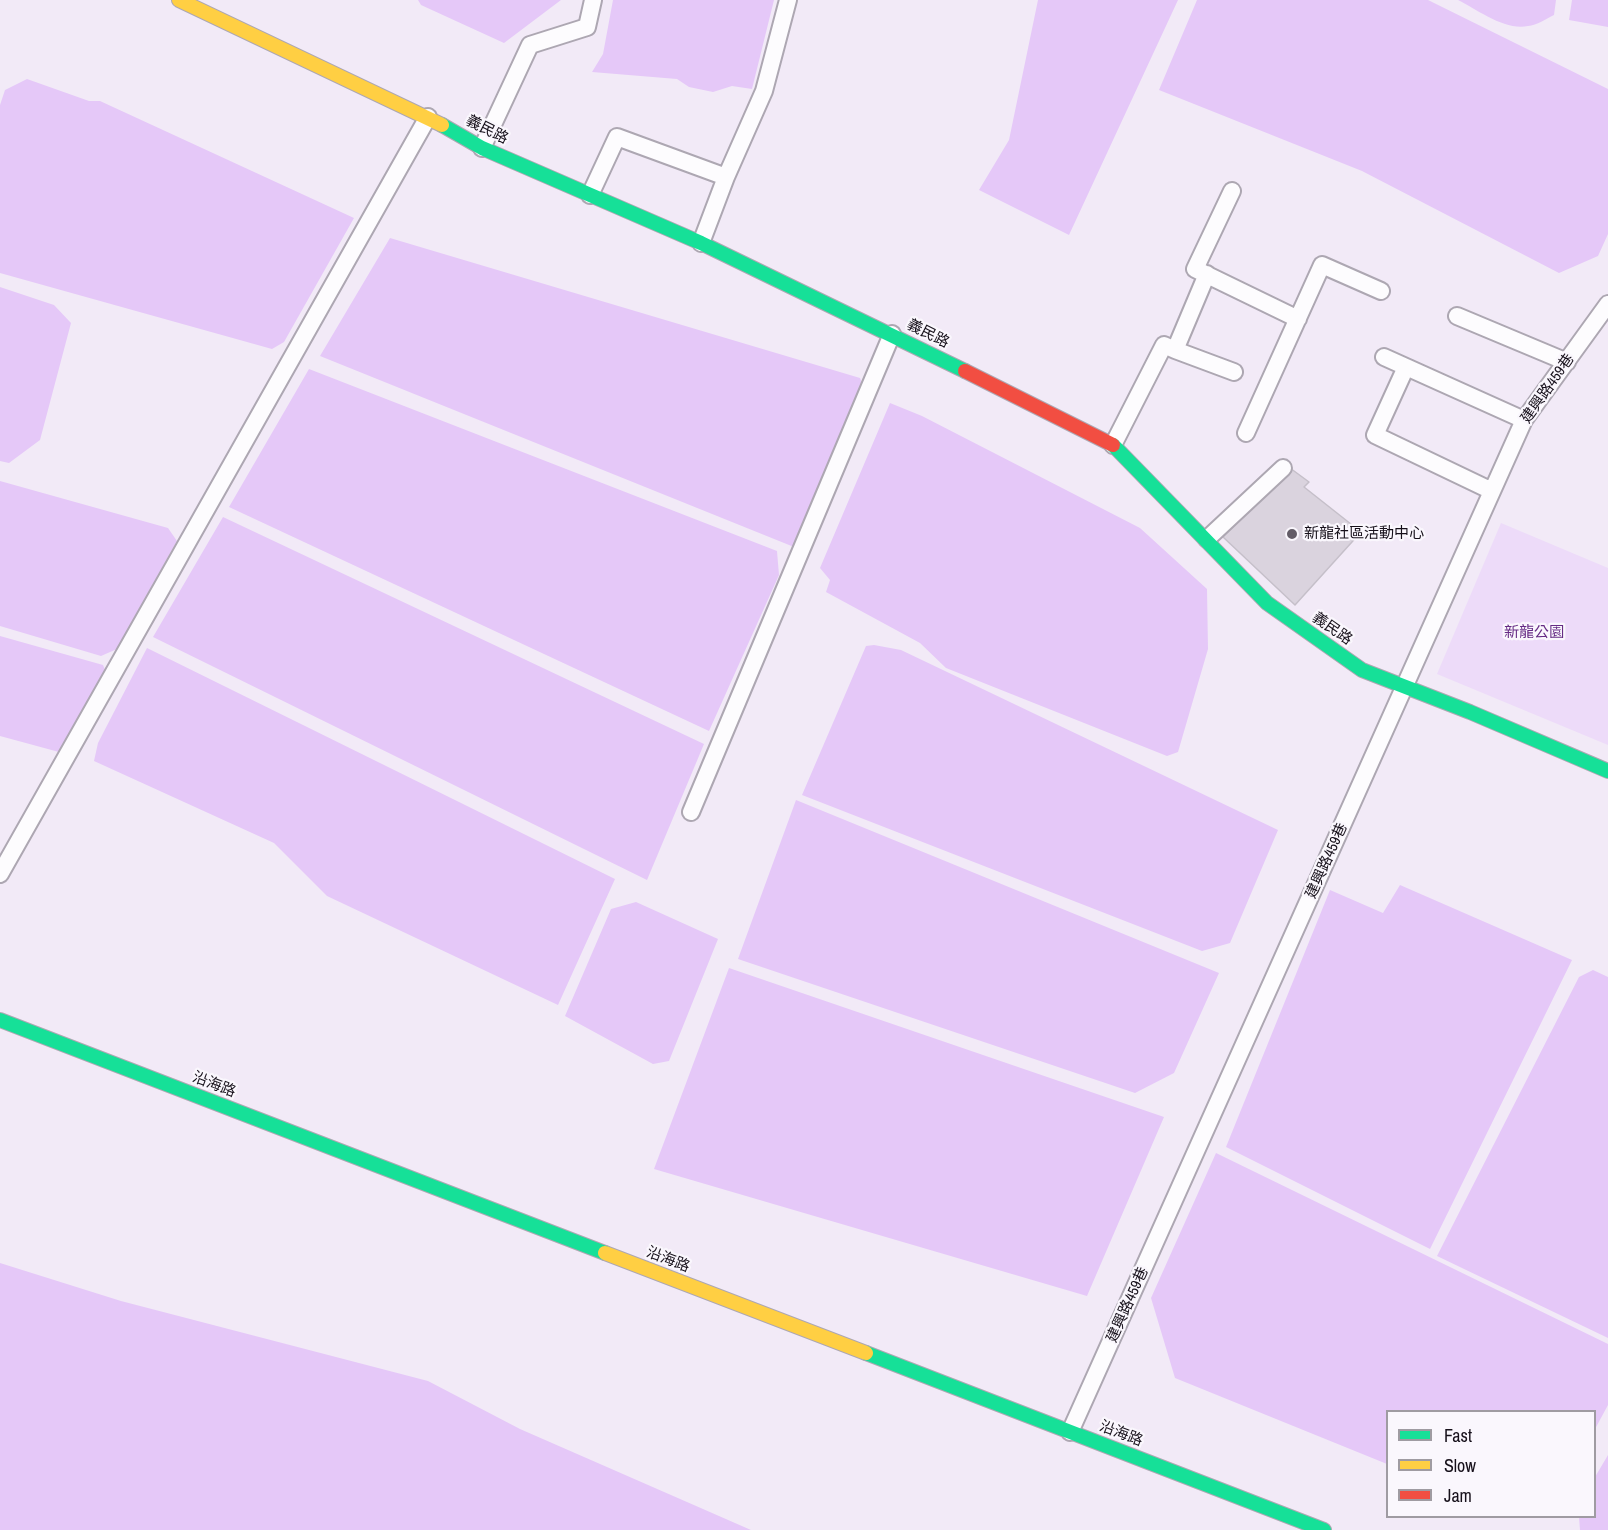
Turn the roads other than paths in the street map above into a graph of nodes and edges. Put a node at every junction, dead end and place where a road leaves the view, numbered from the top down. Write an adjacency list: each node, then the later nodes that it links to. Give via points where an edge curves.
1 (179, 0): 4 (street, 義民路)
2 (593, 0): 5 (lane, via 587,27 530,45)
3 (788, 0): 6 (lane, via 764,91)
4 (428, 117): 5 (street, 義民路); 30 (lane)
5 (482, 148): 8 (street, 義民路)
6 (726, 177): 8 (lane, via 617,137); 9 (lane)
7 (1232, 191): 10 (lane, via 1195,269)
8 (590, 195): 9 (street, 義民路)
9 (701, 243): 15 (street, 義民路)
10 (1207, 274): 14 (lane); 16 (lane)
11 (1381, 291): 14 (lane, via 1322,265)
12 (1608, 304): 18 (lane, 建興路459巷)
13 (1457, 316): 18 (lane)
14 (1298, 319): 22 (lane)
15 (891, 334): 23 (street, 義民路); 29 (lane)
16 (1175, 350): 20 (lane); 23 (lane, via 1164,345)
17 (1384, 357): 19 (lane)
18 (1567, 362): 21 (lane, 建興路459巷)
19 (1406, 367): 21 (lane); 25 (lane, via 1375,435)
20 (1234, 372)
21 (1524, 420): 25 (lane, 建興路459巷)
22 (1246, 433)
23 (1113, 445): 26 (street, 義民路)
24 (1283, 468): 26 (lane)
25 (1492, 491): 27 (lane, 建興路459巷)
26 (1207, 539): 27 (street, 義民路, via 1267,603 1362,670)
27 (1405, 687): 28 (street, 義民路); 32 (lane, 建興路459巷)
28 (1608, 771)
29 (692, 812)
30 (0, 874)
31 (0, 1020): 32 (street, 沿海路)
32 (1070, 1432): 33 (street, 沿海路)
33 (1324, 1530)

